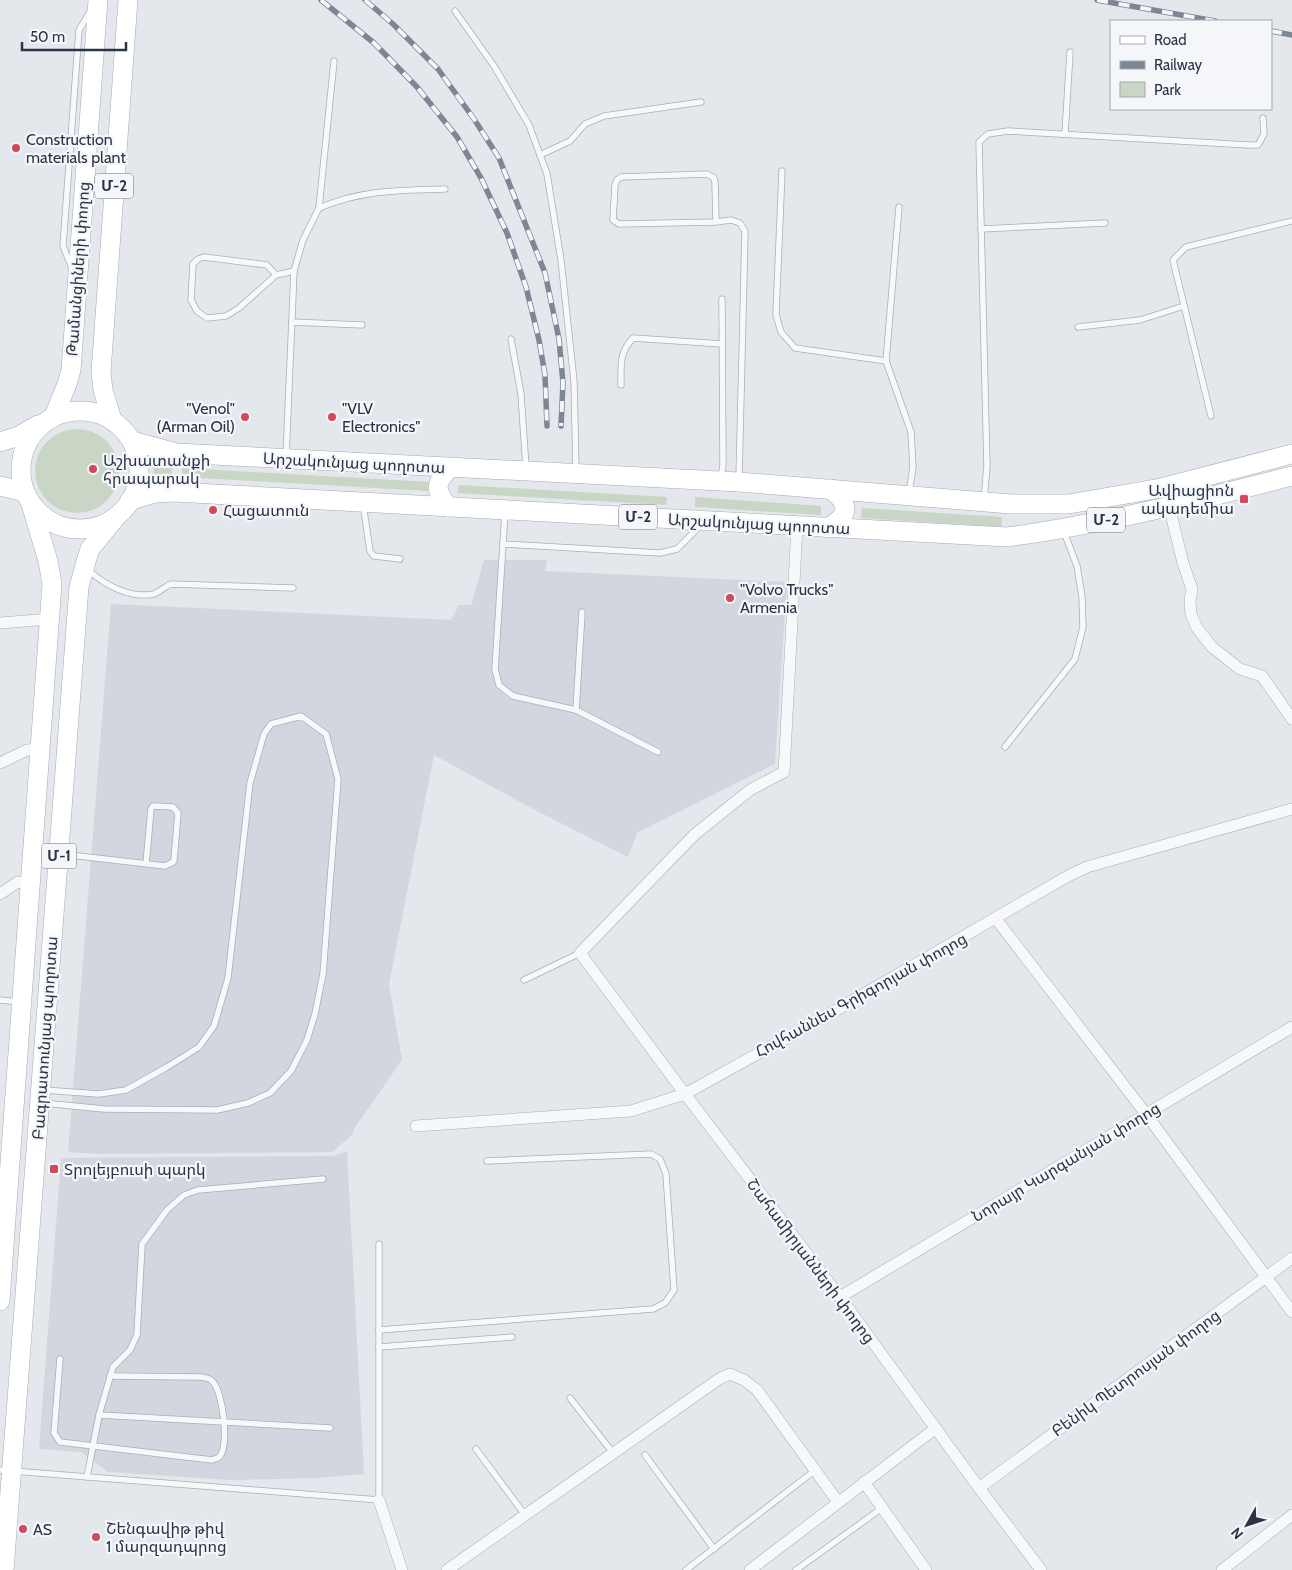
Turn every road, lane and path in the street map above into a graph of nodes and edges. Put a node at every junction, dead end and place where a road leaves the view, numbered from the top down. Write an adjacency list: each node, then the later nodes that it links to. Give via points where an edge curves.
1 (98, 0): 30 (main road, Թամանցիների փողոց / Մ-2, via 71,370)
2 (128, 0): 31 (main road, Թամանցիների փողոց / Մ-2, via 101,372)
3 (455, 10): 9 (lane, via 529,125)
4 (1070, 52): 8 (lane)
5 (334, 61): 13 (lane)
6 (701, 102): 9 (lane, via 604,116 585,124 570,140)
7 (1263, 118): 8 (lane, via 1264,134 1258,145)
8 (1064, 134): 17 (lane, via 1008,131 988,134 978,142)
9 (540, 155): 38 (lane, via 547,174 561,260 574,381)
10 (782, 171): 27 (lane, via 776,315 781,332 795,348)
11 (444, 189): 13 (lane, via 380,191)
12 (899, 206): 27 (lane)
13 (318, 208): 18 (lane)
14 (1292, 221): 21 (lane, via 1186,247 1173,260)
15 (716, 222): 15 (lane, via 618,224 613,220 615,185 621,177 707,174 714,178 715,183); 40 (lane, via 732,220 740,223 746,232)
16 (1105, 223): 17 (lane)
17 (981, 229): 47 (lane, via 987,466)
18 (294, 271): 19 (lane); 22 (lane)
19 (276, 274): 19 (lane, via 226,316 208,318 197,311 191,300 193,264 204,257 267,265)
20 (722, 299): 26 (lane)
21 (1184, 306): 24 (lane, via 1140,320); 29 (lane)
22 (292, 322): 23 (lane); 35 (lane)
23 (362, 325)
24 (1078, 326)
25 (511, 339): 37 (lane, via 521,394)
26 (722, 344): 28 (lane, via 633,338 625,346 621,361); 40 (lane, via 723,465)
27 (886, 361): 43 (lane, via 911,432 913,467)
28 (621, 385)
29 (1211, 416)
30 (48, 420): 31 (main road, via 69,411 84,410); 33 (main road); 44 (main road, via 32,434 20,462 20,477)
31 (112, 420): 32 (main road)
32 (132, 441): 35 (main road, Արշակունյաց պողոտա / Մ-2, via 176,453); 45 (main road, via 139,471 137,486)
33 (0, 442)
34 (1292, 454): 48 (main road, Արշակունյաց պողոտա / Մ-2, via 1161,488 1068,504)
35 (286, 459): 36 (main road, Արշակունյաց պողոտա / Մ-2)
36 (450, 468): 37 (main road, Արշակունյաց պողոտա / Մ-2); 50 (main road, via 441,477 438,487)
37 (526, 472): 38 (main road, Արշակունյաց պողոտա / Մ-2)
38 (576, 475): 40 (main road, Արշակունյաց պողոտա / Մ-2)
39 (1292, 476): 49 (main road, Արշակունյաց պողոտա / Մ-2)
40 (730, 482): 42 (main road, Արշակունյաց պողոտա / Մ-2)
41 (0, 486): 44 (main road)
42 (830, 489): 43 (main road, Արշակունյաց պողոտա / Մ-2); 55 (main road, via 845,502 846,509 843,517)
43 (908, 495): 47 (main road, Արշակունյաց պողոտա / Մ-2)
44 (28, 498): 52 (main road, via 45,518 62,526 90,528); 63 (main road, Բագրատունյաց պողոտա / Մ-1, via 48,560 52,584)
45 (130, 500): 46 (main road, Արշակունյաց պողոտա / Մ-2, via 155,493 175,492); 52 (main road)
46 (363, 502): 50 (main road, Արշակունյաց պողոտա / Մ-2); 59 (lane, via 370,551 374,556)
47 (984, 502): 48 (main road, Արշակունյաց պողոտա / Մ-2)
48 (1011, 504): 57 (main road, via 1021,516 1016,530)
49 (1169, 506): 56 (main road, Արշակունյաց պողոտա / Մ-2); 66 (street, via 1192,589 1190,600 1197,628 1212,647 1240,669 1262,676)
50 (448, 507): 51 (main road, Արշակունյաց պողոտա / Մ-2)
51 (505, 510): 53 (main road, Արշակունյաց պողոտա / Մ-2); 58 (lane)
52 (116, 517): 60 (main road, Բագրատունյաց պողոտա / Մ-1, via 90,549)
53 (705, 521): 54 (main road, Արշակունյաց պողոտա / Մ-2); 58 (lane, via 678,549 660,553)
54 (797, 526): 55 (main road, Արշակունյաց պողոտա / Մ-2); 77 (street, via 784,772 750,790 694,834)
55 (828, 528): 57 (main road, Արշակունյաց պողոտա / Մ-2)
56 (1062, 530): 57 (main road, Արշակունյաց պողոտա / Մ-2); 67 (lane, via 1078,566 1082,596 1083,627 1075,659)
57 (1007, 537)
58 (503, 544): 65 (lane, via 495,670 499,685 513,696)
59 (400, 559)
60 (84, 567): 61 (lane, via 99,580 128,594 155,594 171,584); 72 (main road, Բագրատունյաց պողոտա / Մ-1, via 79,587)
61 (293, 588)
62 (582, 612): 65 (lane)
63 (50, 619): 64 (street); 68 (main road, Բագրատունյաց պողոտա / Մ-1)
64 (0, 623)
65 (576, 710): 69 (lane)
66 (1292, 719)
67 (1005, 747)
68 (40, 749): 70 (street, via 27,750); 74 (main road, Բագրատունյաց պողոտա / Մ-1)
69 (658, 752)
70 (0, 763)
71 (1292, 809): 76 (street, Հովհաննես Գրիգորյան փողոց, via 1086,868)
72 (59, 854): 73 (lane); 83 (main road, Բագրատունյաց պողոտա / Մ-1)
73 (146, 864): 73 (lane, via 165,866 173,862 178,813 173,807 157,805 151,809)
74 (30, 884): 75 (street, via 18,882); 80 (main road, Բագրատունյաց պողոտա / Մ-1)
75 (0, 894)
76 (996, 919): 82 (street, Հովհաննես Գրիգորյան փողոց); 84 (street)
77 (580, 953): 78 (lane); 82 (street, Շահամիրյանների փողոց)
78 (524, 980)
79 (0, 1000): 80 (lane)
80 (22, 1002): 86 (main road, Բագրատունյաց պողոտա / Մ-1)
81 (1292, 1027): 84 (street, Նորայր Կարգանյան փողոց)
82 (685, 1094): 85 (street, Հովհաննես Գրիգորյան փողոց, via 631,1111); 93 (street, Շահամիրյանների փողոց)
83 (40, 1096): 83 (lane, via 126,1090 199,1047 214,1026 228,978 250,782 264,734 271,724 301,716 326,734 338,779 323,974 307,1040 291,1071 270,1093 248,1103 217,1110 104,1109); 110 (main road, Բագրատունյաց պողոտա / Մ-1)
84 (1146, 1114): 92 (street); 93 (street, Նորայր Կարգանյան փողոց)
85 (416, 1126)
86 (5, 1160): 90 (main road, Բագրատունյաց պողոտա / Մ-1)
87 (487, 1161): 96 (lane, via 651,1154 660,1159 666,1174 674,1290 665,1303 652,1309)
88 (323, 1179): 100 (lane, via 198,1190 184,1195 167,1210 142,1244 137,1335)
89 (379, 1244): 96 (lane)
90 (2, 1256): 94 (main road, Բագրատունյաց պողոտա / Մ-1)
91 (1292, 1258): 92 (street, Բենիկ Պետրոսյան փողոց)
92 (1266, 1277): 95 (street); 114 (street, Բենիկ Պետրոսյան փողոց)
93 (840, 1297): 105 (street, Շահամիրյանների փողոց)
94 (0, 1301)
95 (1292, 1312)
96 (379, 1330): 98 (lane)
97 (512, 1337): 98 (lane)
98 (379, 1346): 115 (lane)
99 (60, 1359): 106 (lane, via 54,1433 60,1442)
100 (110, 1376): 102 (lane); 103 (lane, via 201,1377 212,1380 218,1388)
101 (570, 1398): 108 (lane)
102 (99, 1415): 103 (lane); 106 (lane)
103 (225, 1422): 104 (lane); 106 (lane, via 222,1451 212,1460)
104 (330, 1428)
105 (936, 1428): 113 (street); 114 (street, Շահամիրյանների փողոց)
106 (92, 1446): 112 (lane)
107 (476, 1449): 118 (lane)
108 (613, 1452): 111 (street, via 730,1374 757,1390); 118 (street)
109 (645, 1455): 120 (lane)
110 (6, 1471): 112 (lane); 121 (main road, Բագրատունյաց պողոտա / Մ-1)
111 (814, 1471): 116 (street); 120 (lane)
112 (87, 1477): 115 (lane)
113 (864, 1482): 116 (street); 117 (street)
114 (979, 1488): 128 (street, Շահամիրյանների փողոց)
115 (380, 1500): 122 (street)
116 (838, 1502): 125 (street)
117 (882, 1508): 126 (lane); 127 (street)
118 (525, 1515): 123 (street)
119 (1292, 1515): 129 (street)
120 (714, 1549): 124 (lane)
121 (4, 1570)
122 (402, 1570)
123 (447, 1570)
124 (686, 1570)
125 (750, 1570)
126 (796, 1570)
127 (926, 1570)
128 (1041, 1570)
129 (1222, 1570)

